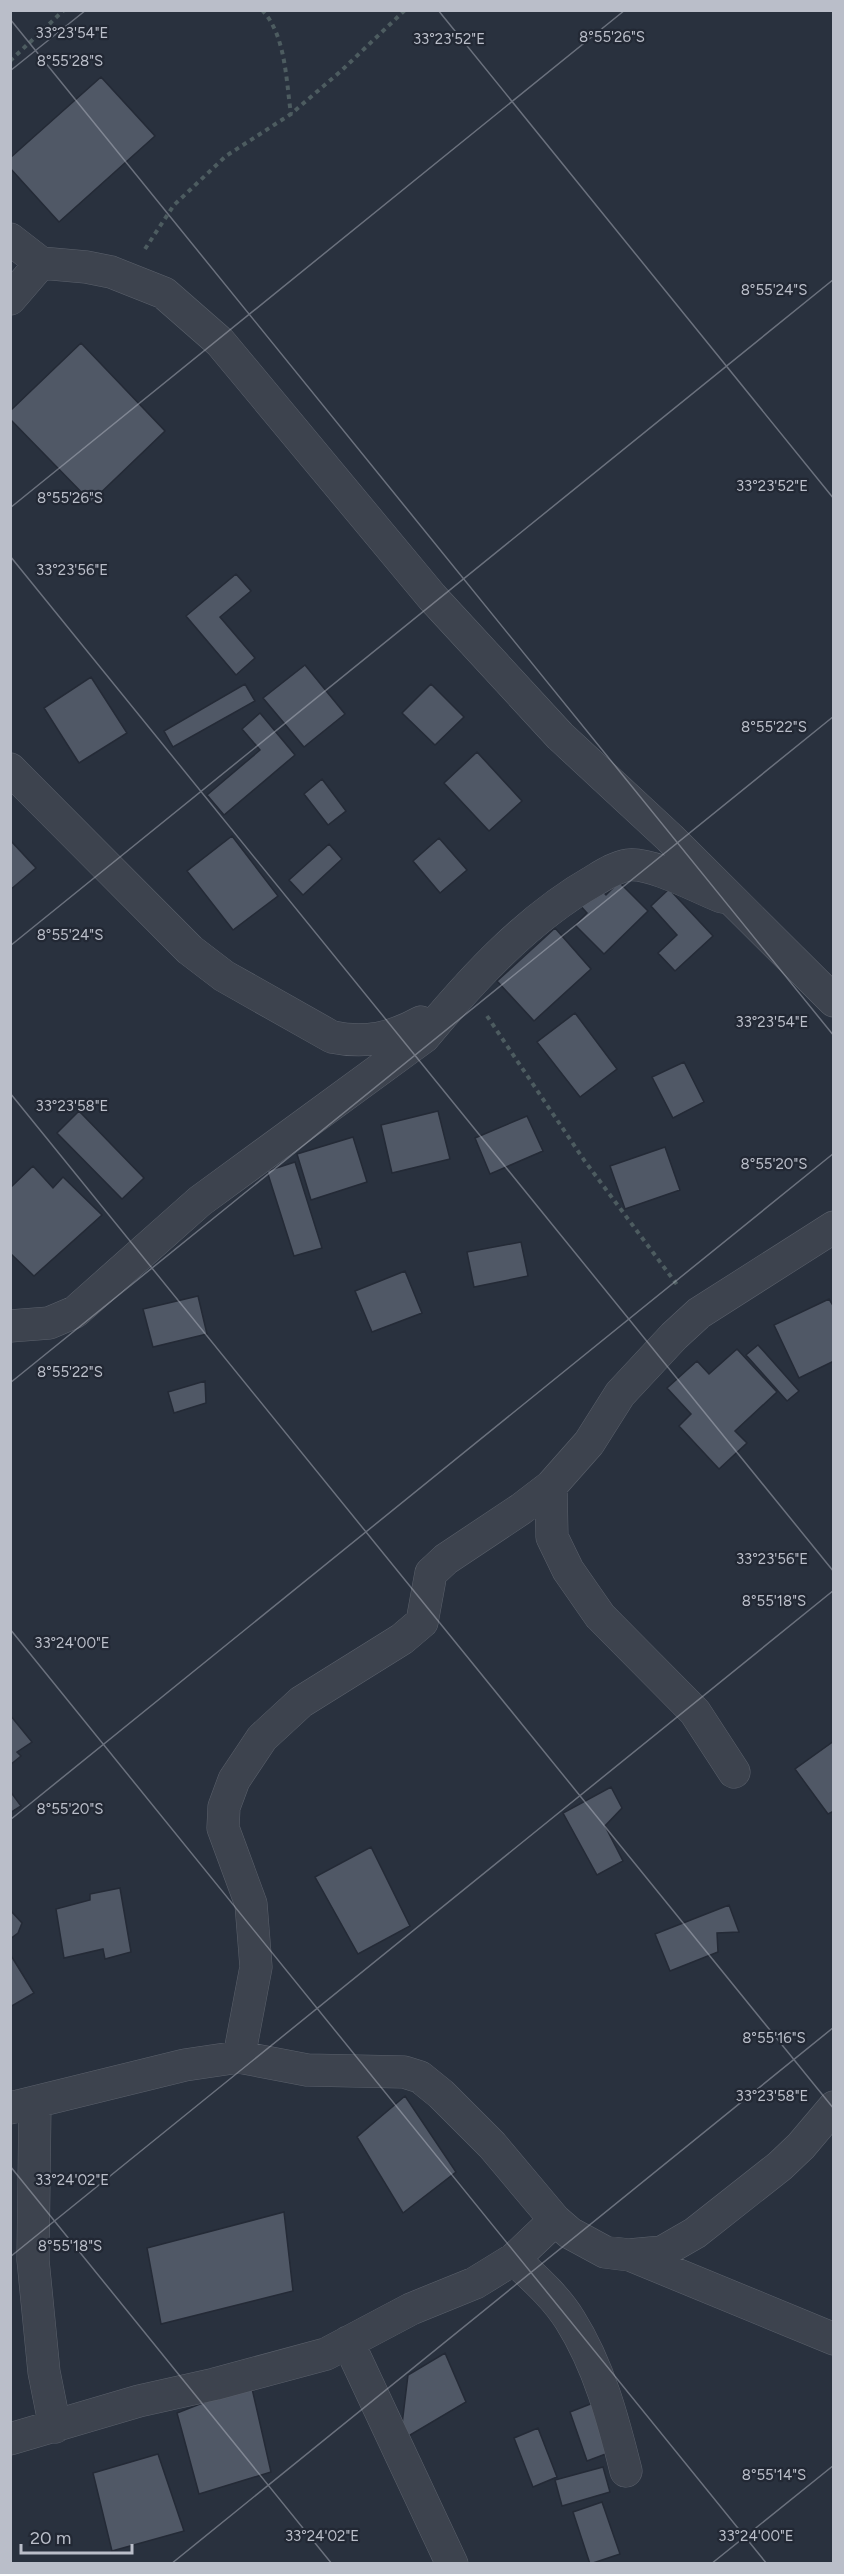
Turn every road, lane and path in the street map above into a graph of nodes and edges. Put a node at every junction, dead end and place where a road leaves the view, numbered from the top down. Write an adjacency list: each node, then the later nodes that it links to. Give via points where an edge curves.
1 (64, 10): 4 (path)
2 (262, 10): 5 (path, via 276,31)
3 (405, 10): 5 (path)
4 (10, 61)
5 (291, 114): 8 (path, via 226,156 174,205)
6 (10, 239): 7 (street)
7 (41, 263): 8 (street, via 86,267); 9 (street)
8 (128, 278): 11 (street, via 164,293 220,342 432,597 560,736)
9 (10, 299)
10 (10, 769): 13 (street, via 190,950 224,976 300,1021 332,1037 375,1040 399,1034)
11 (734, 902): 12 (street); 13 (street, via 644,865 613,869 573,892 534,923)
12 (834, 1001)
13 (449, 1007): 15 (path, via 479,1010 491,1019 584,1160); 16 (street, via 424,1037 200,1201 75,1312 49,1323)
14 (834, 1227): 15 (street)
15 (699, 1313): 17 (street, via 621,1394 589,1443)
16 (10, 1326)
17 (551, 1486): 18 (street, via 552,1537 568,1570 600,1616 696,1712); 19 (street, via 446,1558 431,1573 422,1622 402,1639 301,1702 262,1738 234,1780 224,1807 223,1828 251,1904 256,1967)
18 (734, 1772)
19 (238, 2057): 20 (street); 22 (street, via 307,2070 404,2072 420,2077 492,2145)
20 (23, 2105): 27 (street, via 43,2361)
21 (834, 2107): 23 (street, via 780,2166 695,2233 662,2252)
22 (555, 2220): 23 (street, via 605,2252); 24 (street)
23 (629, 2255): 25 (street)
24 (514, 2259): 26 (street, via 475,2283 411,2309); 29 (street, via 569,2318 588,2352 606,2398)
25 (834, 2339)
26 (348, 2342): 27 (street, via 326,2354 139,2401); 30 (street)
27 (55, 2427): 28 (street)
28 (10, 2439)
29 (626, 2471)
30 (452, 2564)

